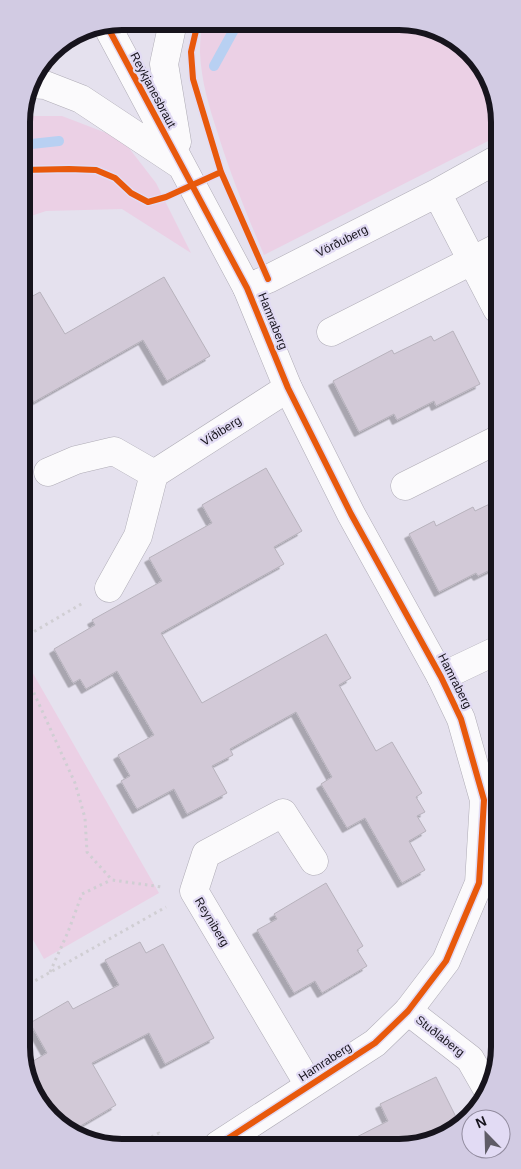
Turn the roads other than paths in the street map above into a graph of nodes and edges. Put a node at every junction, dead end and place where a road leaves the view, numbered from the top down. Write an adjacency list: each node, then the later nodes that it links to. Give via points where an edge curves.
1 (171, 30): 5 (street, via 164,64)
2 (110, 31): 5 (street, Reykjanesbraut)
3 (39, 85): 5 (street, via 81,99)
4 (491, 163): 6 (street, Vörðuberg)
5 (181, 165): 9 (street, Hamraberg)
6 (437, 193): 8 (street); 9 (street, Vörðuberg)
7 (491, 251): 8 (street)
8 (471, 261): 10 (street); 11 (street)
9 (247, 288): 12 (street, Hamraberg)
10 (491, 298)
11 (330, 332)
12 (288, 388): 15 (street, Víðiberg); 19 (street, Hamraberg, via 351,514)
13 (491, 443): 16 (street)
14 (48, 472): 15 (street, via 76,460 114,451)
15 (154, 474): 17 (street, via 138,536)
16 (405, 486)
17 (109, 588)
18 (491, 653): 19 (street)
19 (441, 676): 21 (street, Hamraberg, via 461,720 484,800 479,883 446,961)
20 (314, 861): 23 (street, Reyniberg, via 283,813 206,854 194,891)
21 (408, 1012): 22 (street, Stuðlaberg, via 470,1059); 23 (street, Hamraberg, via 375,1043)
22 (484, 1083)
23 (309, 1085): 24 (street, Hamraberg)
24 (227, 1139)

